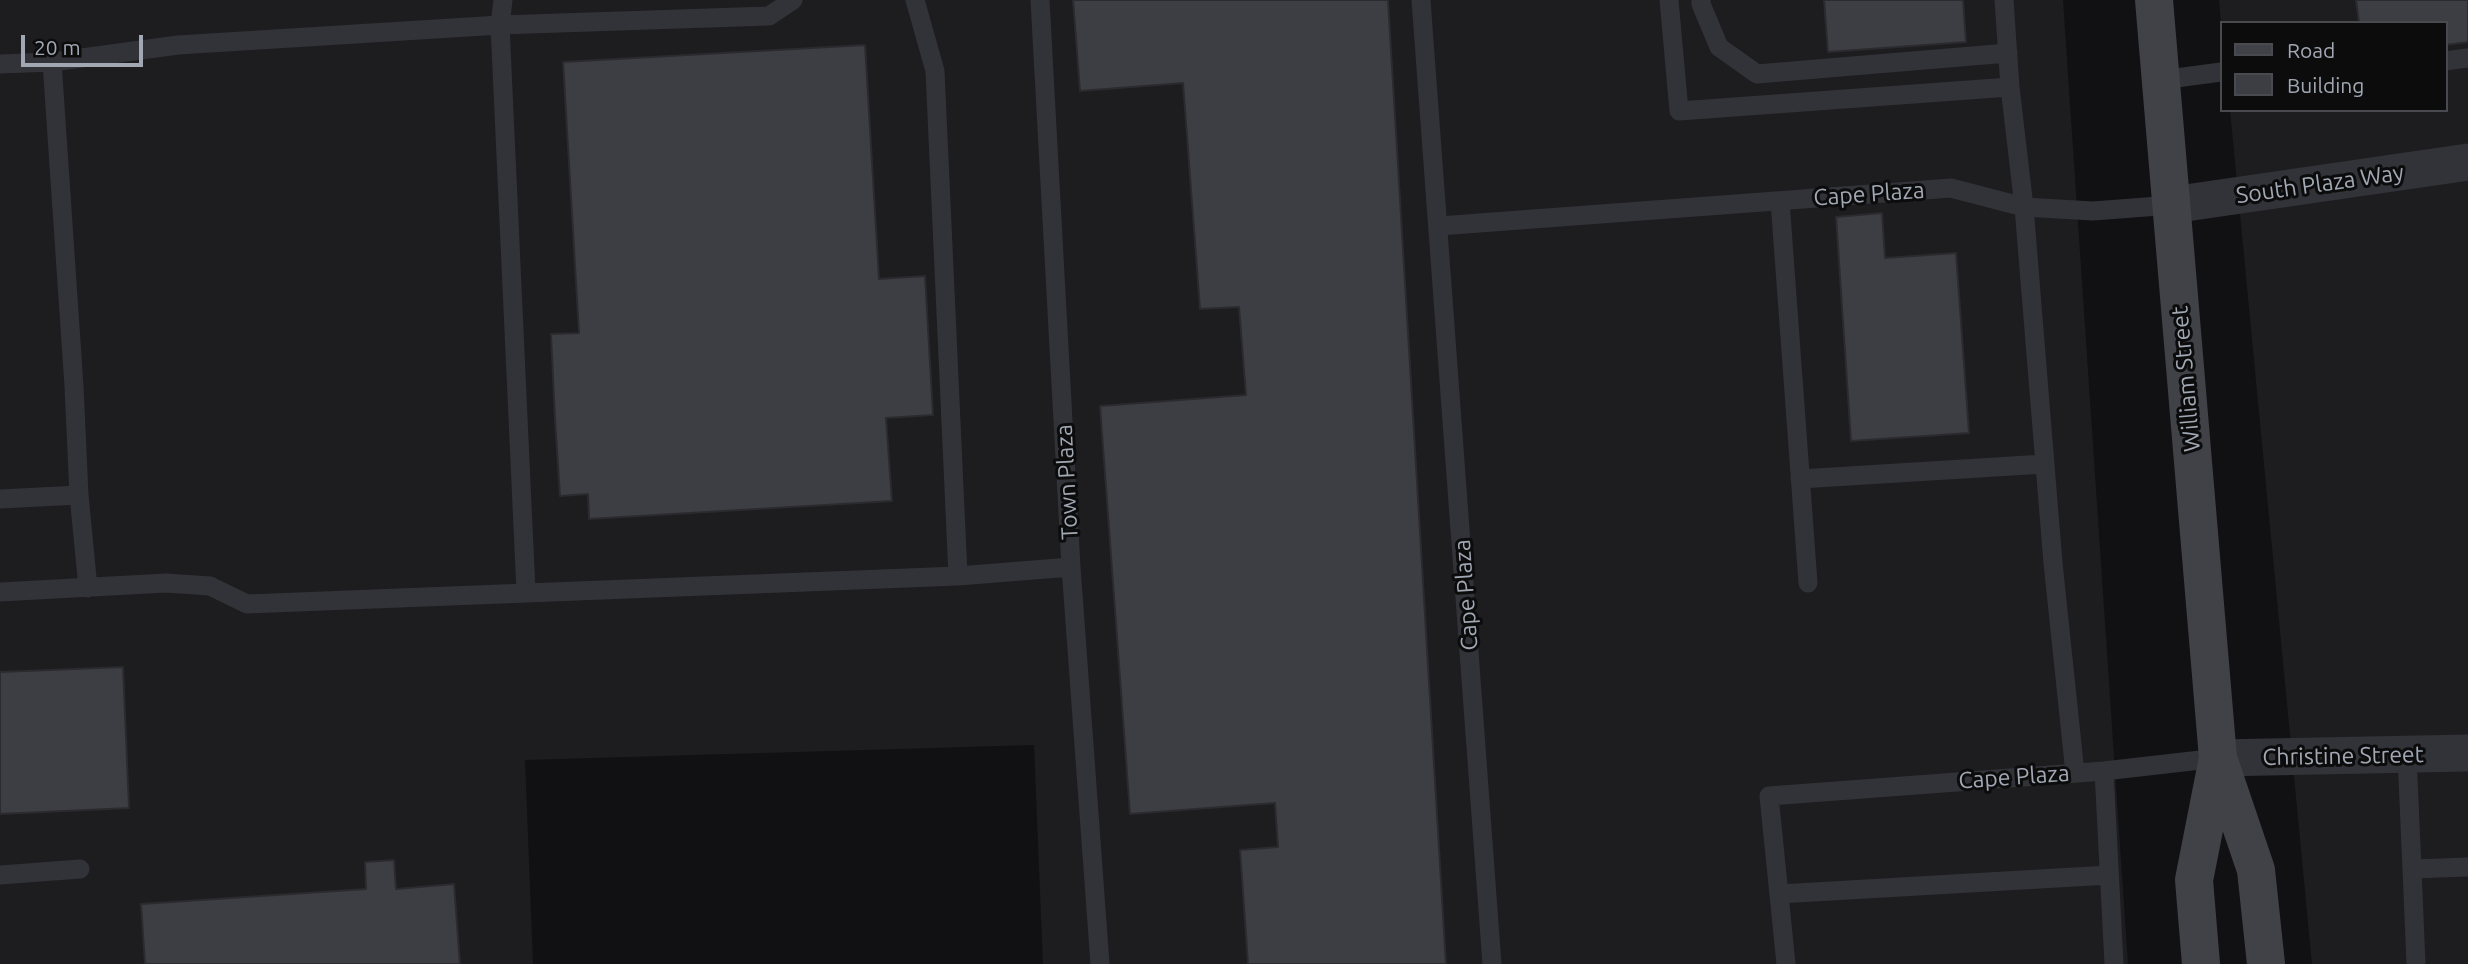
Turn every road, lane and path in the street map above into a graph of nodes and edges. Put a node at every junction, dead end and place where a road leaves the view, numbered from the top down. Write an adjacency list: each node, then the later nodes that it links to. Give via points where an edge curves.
1 (503, 0): 10 (lane)
2 (793, 0): 10 (lane, via 769,16)
3 (915, 0): 29 (lane, via 935,71)
4 (1040, 0): 28 (lane, Town Plaza)
5 (1421, 0): 23 (lane, Cape Plaza)
6 (1669, 0): 18 (lane, via 1679,110)
7 (1701, 0): 11 (lane, via 1719,47 1757,74)
8 (2004, 0): 11 (lane)
9 (2154, 0): 17 (main road, William Street)
10 (500, 25): 14 (lane, via 178,45); 33 (lane)
11 (2008, 53): 18 (lane)
12 (2468, 58): 13 (lane)
13 (2447, 61)
14 (52, 62): 15 (lane); 26 (lane)
15 (0, 64)
16 (2220, 72): 17 (lane)
17 (2161, 80): 21 (main road, William Street)
18 (2010, 87): 22 (lane)
19 (2468, 162): 21 (street, South Plaza Way)
20 (1780, 201): 22 (lane, Cape Plaza, via 1951,188); 23 (lane, Cape Plaza); 25 (lane)
21 (2172, 205): 22 (lane, Cape Plaza, via 2093,211); 36 (main road, William Street)
22 (2024, 207): 24 (lane)
23 (1438, 226): 46 (lane, Cape Plaza)
24 (2044, 464): 25 (lane); 38 (lane)
25 (1800, 479): 30 (lane)
26 (79, 495): 27 (lane); 31 (lane)
27 (0, 499)
28 (1071, 567): 29 (lane); 45 (lane, Town Plaza)
29 (958, 576): 33 (lane)
30 (1808, 583)
31 (89, 588): 32 (lane); 33 (lane, via 166,583 210,586 247,604)
32 (0, 592)
33 (526, 592)
34 (2468, 753): 35 (street, Christine Street)
35 (2407, 755): 36 (street, Christine Street); 41 (lane)
36 (2218, 758): 37 (lane, Cape Plaza); 49 (main road, William Street, via 2194,880); 50 (main road, William Street, via 2256,870)
37 (2104, 771): 38 (lane, Cape Plaza); 43 (lane)
38 (2075, 773): 44 (lane, Cape Plaza, via 1769,796)
39 (2468, 867): 41 (lane)
40 (80, 869): 42 (lane)
41 (2412, 869): 51 (lane)
42 (0, 875)
43 (2109, 875): 44 (lane); 48 (lane)
44 (1779, 894): 47 (lane)
45 (1100, 964)
46 (1492, 964)
47 (1786, 964)
48 (2114, 964)
49 (2201, 964)
50 (2266, 964)
51 (2416, 964)

